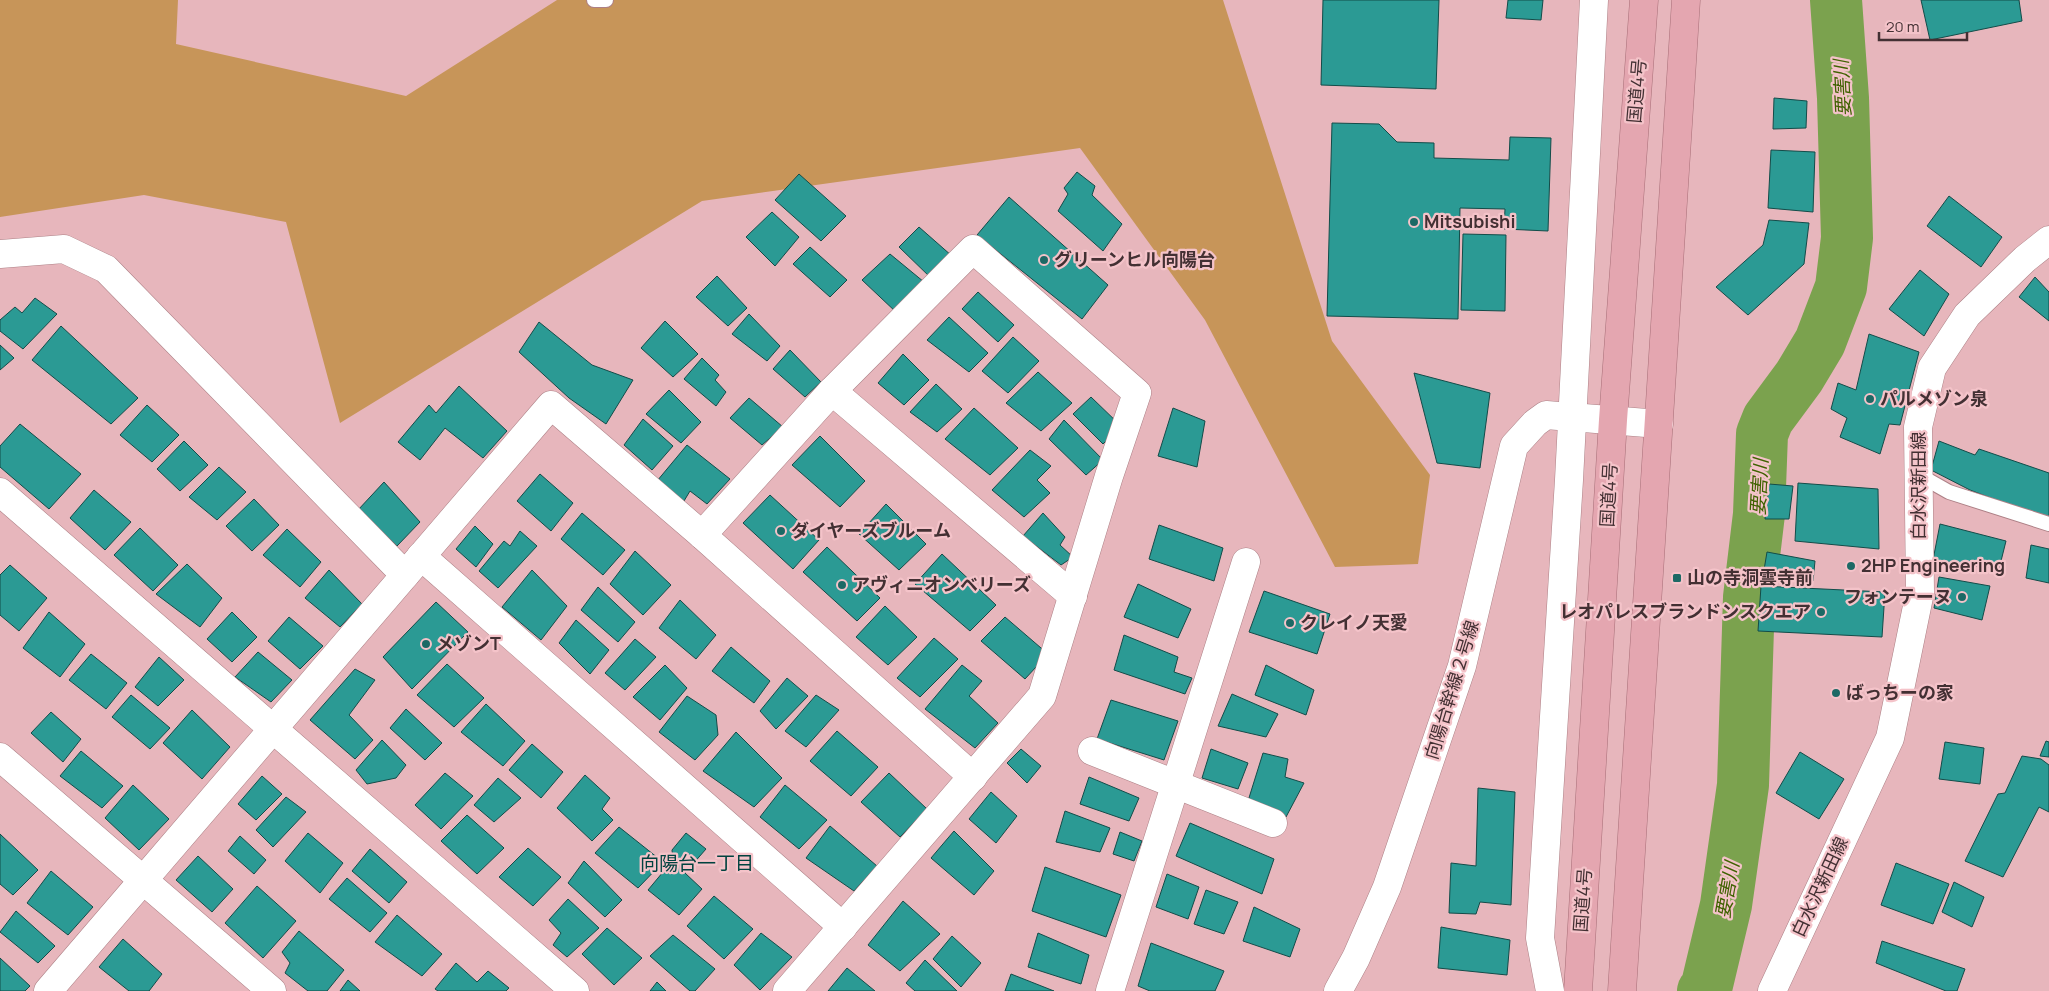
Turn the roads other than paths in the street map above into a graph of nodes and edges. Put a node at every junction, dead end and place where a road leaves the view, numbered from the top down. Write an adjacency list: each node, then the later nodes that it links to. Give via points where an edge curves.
1 (594, 0): 2 (lane)
2 (606, 0)
3 (1594, 0): 9 (street)
4 (1644, 0): 10 (highway, 国道4号)
5 (1686, 0): 11 (highway)
6 (2048, 242): 12 (street, 白水沢新田線, via 2025,259 1967,315 1932,368 1918,427)
7 (0, 254): 17 (street, via 64,249 106,269)
8 (832, 391): 15 (street); 18 (street); 18 (street, via 973,249 1138,393)
9 (1572, 417): 10 (street, 向陽台幹線２号線); 32 (street, 向陽台幹線２号線, via 1546,415 1514,446 1462,666 1387,886); 33 (street, via 1540,938)
10 (1613, 420): 11 (street, 向陽台幹線２号線); 34 (highway, 国道4号)
11 (1659, 424): 35 (highway)
12 (1919, 476): 14 (lane, via 1949,492); 36 (street, 白水沢新田線, via 1920,592 1890,738)
13 (0, 492): 19 (street)
14 (2049, 524)
15 (702, 535): 17 (street, via 551,405); 22 (street)
16 (1246, 562): 23 (street)
17 (413, 566): 19 (street); 26 (street)
18 (1073, 596): 22 (street, via 1042,696)
19 (273, 729): 25 (street); 29 (street)
20 (1092, 752): 23 (street)
21 (0, 757): 25 (street)
22 (973, 777): 26 (street)
23 (1175, 785): 24 (street); 31 (street)
24 (1273, 823)
25 (143, 880): 27 (street); 28 (street)
26 (843, 927): 30 (street)
27 (48, 991)
28 (272, 991)
29 (576, 991)
30 (787, 991)
31 (1110, 991)
32 (1338, 991)
33 (1550, 991)
34 (1578, 991)
35 (1622, 991)
36 (1772, 991)

